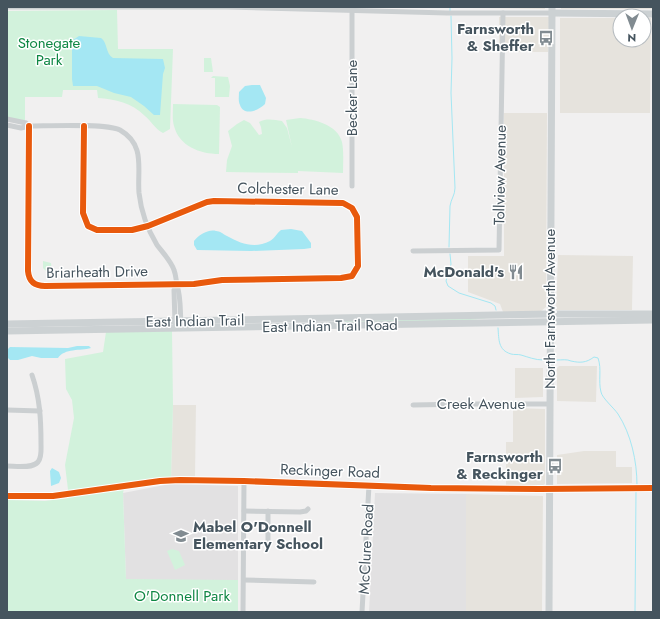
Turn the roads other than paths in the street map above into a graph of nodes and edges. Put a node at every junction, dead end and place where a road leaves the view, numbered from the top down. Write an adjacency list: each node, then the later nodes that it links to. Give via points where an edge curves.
1 (7, 7): 2 (street)
2 (184, 7): 3 (street)
3 (352, 10): 5 (street); 11 (street, Becker Lane)
4 (552, 10): 5 (street); 6 (main road); 16 (main road, North Farnsworth Avenue)
5 (503, 13): 13 (street, Tollview Avenue, via 499,250)
6 (653, 14)
7 (7, 119): 9 (street)
8 (7, 125): 9 (street, via 21,128)
9 (29, 126): 10 (street); 14 (street, Briarheath Drive, via 28,276 32,282 39,286)
10 (84, 126): 12 (street, via 112,127 132,140 138,154 140,199); 12 (street, via 84,213 88,226 102,231 132,230)
11 (352, 186)
12 (148, 226): 14 (street, via 157,245 173,267); 14 (street, Colchester Lane, via 214,201 343,203 355,211 358,266 352,276)
13 (413, 251)
14 (177, 284): 19 (street, via 180,290)
15 (653, 314): 16 (main road)
16 (550, 318): 17 (main road); 19 (main road, East Indian Trail); 22 (main road, North Farnsworth Avenue)
17 (653, 320)
18 (7, 324): 19 (main road, East Indian Trail)
19 (178, 325): 20 (main road)
20 (7, 331)
21 (32, 375): 25 (street)
22 (550, 404): 23 (street, Creek Avenue); 30 (main road, North Farnsworth Avenue)
23 (413, 405)
24 (7, 410): 25 (street)
25 (40, 411): 26 (street, via 38,462 31,465)
26 (7, 466)
27 (244, 481): 28 (street, Reckinger Road); 31 (street, Reckinger Road, via 170,480 53,496); 33 (street)
28 (369, 486): 30 (street, Reckinger Road); 39 (street, McClure Road)
29 (653, 488): 30 (street, Reckinger Road)
30 (550, 489): 40 (main road, North Farnsworth Avenue)
31 (7, 496)
32 (308, 509): 34 (street, via 300,512)
33 (244, 511): 34 (street); 36 (street)
34 (268, 511): 35 (street)
35 (268, 545)
36 (244, 580): 37 (street); 38 (street)
37 (314, 582)
38 (243, 612)
39 (362, 612)
40 (549, 612)

